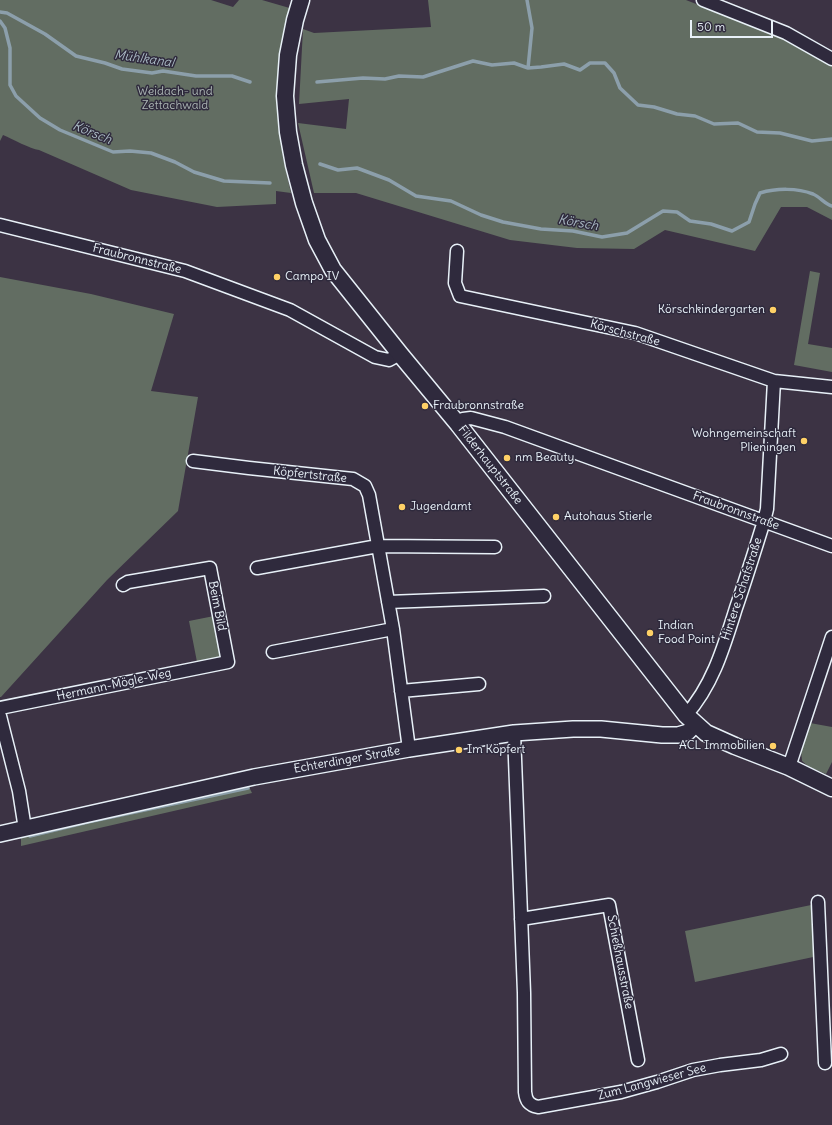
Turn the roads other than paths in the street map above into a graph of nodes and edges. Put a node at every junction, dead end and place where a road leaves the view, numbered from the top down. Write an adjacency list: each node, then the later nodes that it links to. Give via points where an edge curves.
1 (301, 0): 6 (main road, Filderhauptstraße, via 288,55 285,96 289,139 304,203 317,240 333,270)
2 (703, 0): 3 (street, via 786,33)
3 (832, 58)
4 (0, 225): 6 (street, Fraubronnstraße, via 185,271 290,310 375,357 389,360)
5 (457, 251): 7 (street, Körschstraße, via 455,283 460,296 635,333)
6 (400, 354): 9 (main road, Filderhauptstraße)
7 (774, 381): 8 (street, Körschstraße); 11 (street, Hintere Schafstraße, via 767,509)
8 (832, 387)
9 (458, 424): 11 (street, Fraubronnstraße, via 463,419 472,418 505,427); 27 (main road, Filderhauptstraße)
10 (193, 461): 12 (street, Köpfertstraße, via 353,479 365,486 369,495)
11 (764, 521): 13 (street, Fraubronnstraße); 27 (street, Hintere Schafstraße, via 724,646)
12 (378, 546): 14 (street); 15 (street); 18 (street, Köpfertstraße)
13 (832, 546)
14 (495, 547)
15 (257, 568)
16 (123, 586): 22 (street, Beim Bild, via 128,582 210,568)
17 (544, 596): 18 (street)
18 (388, 602): 19 (street, Köpfertstraße)
19 (393, 629): 21 (street); 24 (street, Köpfertstraße)
20 (832, 637): 30 (street)
21 (273, 652)
22 (228, 662): 25 (street, Hermann-Mögle-Weg)
23 (479, 684): 24 (street)
24 (401, 691): 29 (street, Köpfertstraße)
25 (0, 708)
26 (0, 716): 32 (street)
27 (691, 720): 28 (street, Echterdinger Straße, via 688,732 678,735 594,729); 30 (main road, Filderhauptstraße, via 718,739)
28 (514, 733): 29 (street, Echterdinger Straße); 35 (street)
29 (409, 749): 32 (street, Echterdinger Straße, via 254,778)
30 (789, 767): 31 (main road, Filderhauptstraße)
31 (832, 788)
32 (26, 829): 33 (street, Echterdinger Straße)
33 (0, 834)
34 (818, 902): 38 (street)
35 (521, 919): 36 (street, Zum Langwieser See, via 526,1098 531,1105 538,1107 621,1092 693,1070 720,1064 761,1060); 37 (street, Schießhausstraße, via 609,905)
36 (781, 1054)
37 (638, 1060)
38 (825, 1063)

